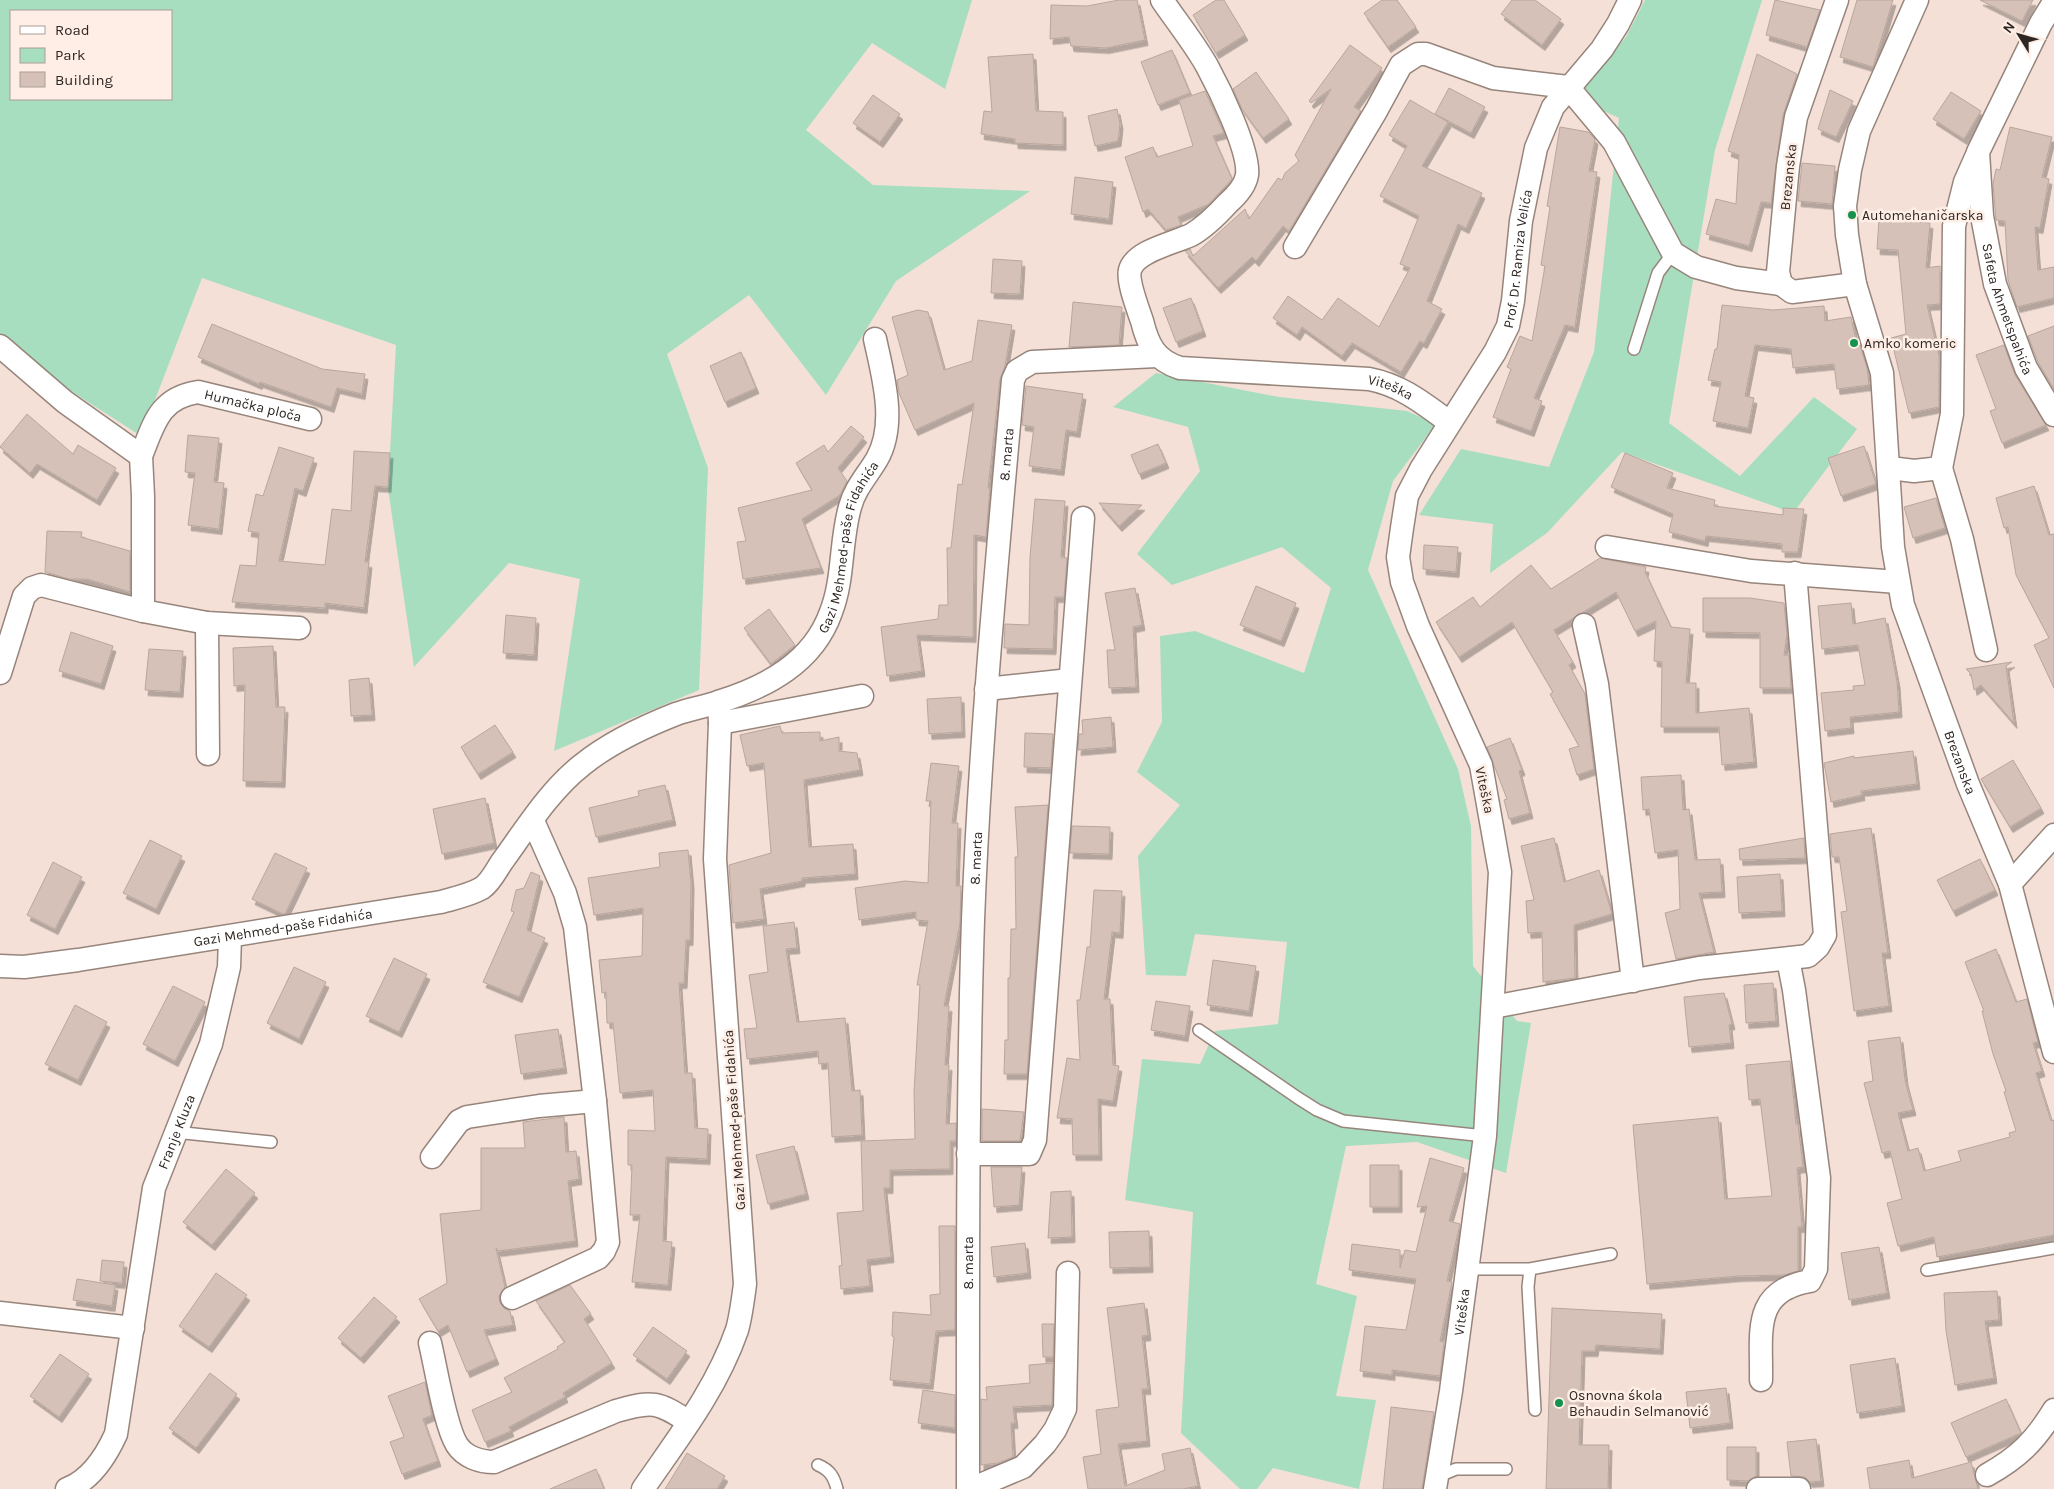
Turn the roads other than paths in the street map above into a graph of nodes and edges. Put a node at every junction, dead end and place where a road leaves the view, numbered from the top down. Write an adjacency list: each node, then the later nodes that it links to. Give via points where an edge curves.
1 (1162, 0): 15 (street, via 1207,66 1241,142 1247,178 1215,216 1192,234 1141,256 1132,265 1129,276 1148,343)
2 (1630, 0): 6 (street, Prof. Dr. Ramiza Velića, via 1602,49)
3 (1837, 0): 10 (street, Brezanska, via 1796,117 1778,272)
4 (1917, 0): 11 (street, Brezanska, via 1859,131 1850,170 1845,206)
5 (2054, 2): 7 (street, Safeta Ahmetspahića)
6 (1568, 87): 8 (street, via 1493,78 1418,54 1401,65); 9 (street, via 1614,142); 18 (street, Prof. Dr. Ramiza Velića, via 1553,107 1536,148 1521,221 1508,326)
7 (1978, 152): 16 (street, Safeta Ahmetspahića, via 1982,216 1995,284 2026,368); 21 (street, via 1965,182 1954,226 1952,414)
8 (1295, 247)
9 (1673, 254): 10 (street, via 1696,267 1736,278); 14 (lane, via 1658,273)
10 (1781, 284): 11 (street, via 1792,292)
11 (1855, 284): 20 (street, Brezanska, via 1882,373)
12 (876, 339): 35 (street, Gazi Mehmed-paše Fidahića, via 885,388 886,430 877,459 856,489 850,507 831,614 806,654 784,674)
13 (0, 346): 19 (street, via 65,402)
14 (1634, 349)
15 (1157, 356): 18 (street, Viteška, via 1180,368 1388,382); 33 (street, 8. marta, via 1032,362 1017,370 1013,380)
16 (2054, 415)
17 (310, 418): 19 (street, Humačka ploča, via 198,392 187,394 168,404 158,414)
18 (1450, 422): 44 (street, Viteška, via 1407,496 1398,557 1402,582 1418,626 1481,765 1500,872)
19 (141, 456): 26 (street, Humačka ploča)
20 (1890, 468): 21 (street, via 1914,471); 25 (street, Brezanska, via 1893,547)
21 (1941, 468): 30 (street, via 1962,539)
22 (1082, 518): 32 (street)
23 (1606, 547): 24 (street, via 1751,570)
24 (1795, 573): 25 (street); 41 (street, via 1825,935 1808,956)
25 (1898, 582): 39 (street, Brezanska, via 1903,605 1968,784)
26 (143, 611): 27 (street); 31 (street, via 52,587 41,585 32,588 19,606)
27 (207, 623): 29 (street); 36 (street)
28 (1584, 625): 43 (street, via 1597,684)
29 (299, 628)
30 (1986, 650)
31 (0, 674)
32 (1070, 680): 33 (street); 51 (street, via 1035,1140 1029,1154)
33 (986, 689): 51 (street, 8. marta, via 973,917)
34 (862, 696): 35 (street, Gazi Mehmed-paše Fidahića)
35 (719, 713): 37 (street, Gazi Mehmed-paše Fidahića, via 678,714 608,747 565,780); 66 (street, Gazi Mehmed-paše Fidahića, via 715,860 746,1284 737,1328 722,1367)
36 (208, 754)
37 (533, 821): 40 (street, Gazi Mehmed-paše Fidahića, via 483,887 465,896); 47 (street, via 571,910)
38 (2054, 835): 39 (street)
39 (2010, 884): 46 (street, Brezanska)
40 (230, 937): 42 (street, Gazi Mehmed-paše Fidahića, via 33,966); 48 (street, Franje Kluza, via 230,966 211,1044)
41 (1788, 958): 43 (street, via 1698,968); 63 (street, via 1819,1178 1816,1269 1810,1281 1793,1284 1768,1303 1762,1324)
42 (0, 966)
43 (1633, 981): 44 (street)
44 (1493, 1007): 49 (street, Viteška)
45 (1199, 1030): 49 (lane, via 1298,1098 1343,1121)
46 (2054, 1052)
47 (595, 1101): 52 (street, via 467,1116 459,1121); 59 (street, via 608,1242 604,1252 598,1258)
48 (175, 1132): 50 (lane); 61 (street, Franje Kluza, via 154,1188 144,1237)
49 (1485, 1136): 55 (street, Viteška)
50 (271, 1142)
51 (968, 1154): 74 (street, 8. marta)
52 (432, 1157)
53 (2054, 1248): 57 (lane)
54 (1611, 1254): 56 (lane)
55 (1467, 1269): 56 (lane); 70 (street, Viteška)
56 (1530, 1269): 64 (lane, via 1528,1287)
57 (1927, 1270)
58 (1068, 1273): 75 (street, via 1065,1409 1055,1430 1023,1467)
59 (512, 1298)
60 (0, 1313): 61 (street)
61 (133, 1328): 71 (street, Franje Kluza, via 116,1434 107,1454 92,1472)
62 (430, 1343): 66 (street, via 457,1445 480,1462 494,1462 636,1405 650,1403 666,1407)
63 (1761, 1380)
64 (1535, 1410)
65 (2054, 1410): 69 (street, via 2021,1454)
66 (689, 1422): 72 (street, Gazi Mehmed-paše Fidahića)
67 (818, 1465): 73 (lane, via 826,1468)
68 (1506, 1469): 70 (lane, via 1456,1469)
69 (1986, 1475)
70 (1436, 1483)
71 (67, 1489)
72 (642, 1489)
73 (837, 1489)
74 (968, 1489)
75 (972, 1489)
76 (1758, 1489): 77 (street)
77 (1799, 1489)

